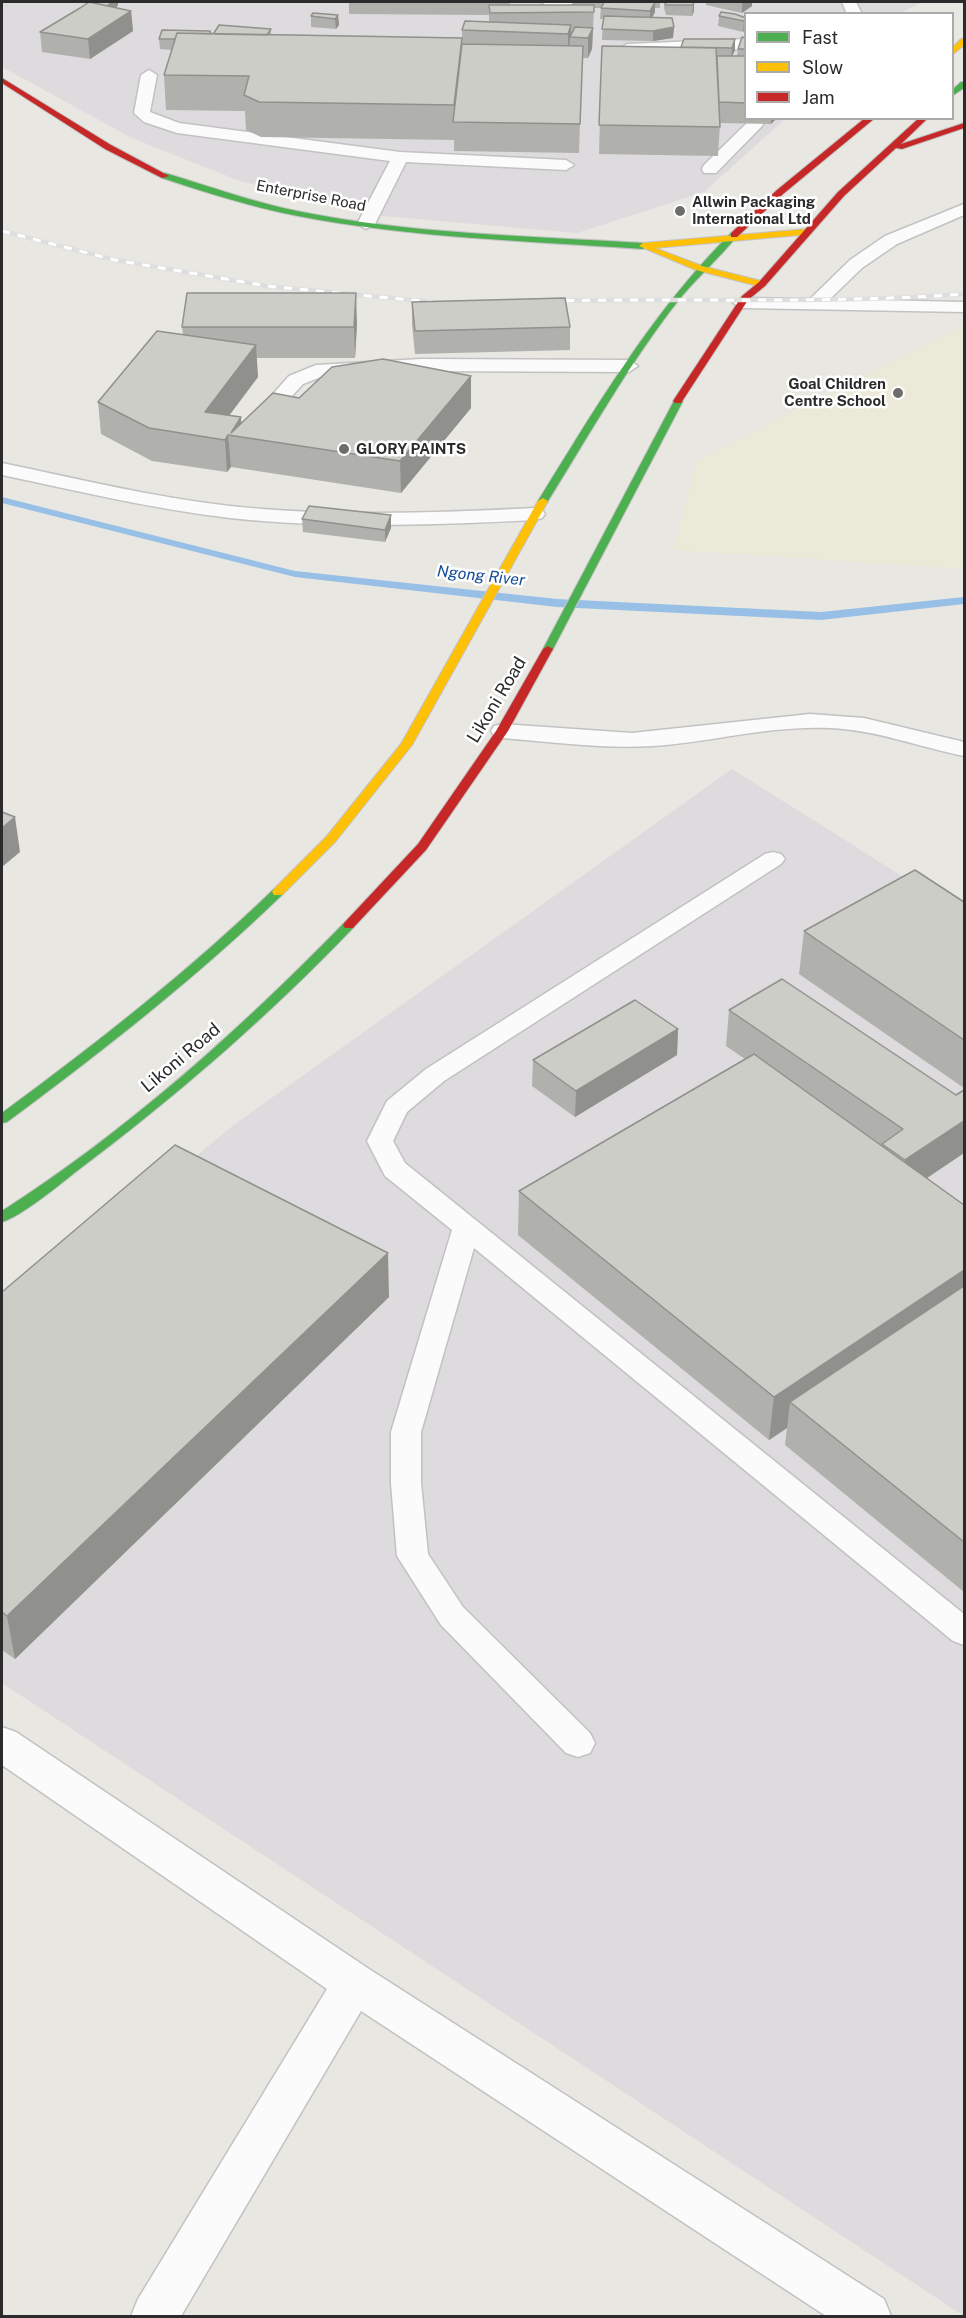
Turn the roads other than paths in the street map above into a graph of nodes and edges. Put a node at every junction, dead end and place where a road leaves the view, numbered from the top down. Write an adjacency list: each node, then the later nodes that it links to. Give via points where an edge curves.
1 (549, 2): 2 (lane)
2 (565, 3)
3 (744, 44): 4 (lane)
4 (607, 50)
5 (149, 75): 12 (lane, via 142,112 177,128)
6 (2, 80): 16 (main road, Enterprise Road, via 158,174 249,202)
7 (869, 120): 18 (main road, via 780,192)
8 (922, 120): 11 (main road, Likoni Road)
9 (756, 123): 14 (lane)
10 (964, 125): 11 (main road)
11 (889, 151): 17 (main road, Likoni Road, via 841,194)
12 (400, 157): 13 (lane); 16 (lane)
13 (566, 165)
14 (710, 169)
15 (964, 210): 23 (lane, via 891,240 856,264)
16 (366, 224): 19 (main road, Enterprise Road)
17 (808, 232): 18 (main road); 21 (main road, Likoni Road)
18 (730, 239): 19 (main road); 20 (main road)
19 (643, 246): 20 (main road)
20 (699, 268): 21 (main road); 25 (main road)
21 (762, 284): 22 (main road, Likoni Road)
22 (742, 303): 23 (lane); 29 (main road, Likoni Road, via 684,390)
23 (814, 304): 24 (lane)
24 (964, 307)
25 (629, 366): 26 (lane, via 421,365 323,369 296,380); 28 (main road)
26 (248, 433)
27 (2, 469): 28 (lane, via 144,499 260,515 431,520)
28 (535, 513): 32 (main road, via 406,745 332,839 231,939 83,1060)
29 (502, 731): 30 (lane, via 612,740 675,738 794,720 833,721); 33 (main road, Likoni Road, via 422,847 290,987 164,1097 44,1191)
30 (964, 749)
31 (773, 859): 34 (lane, via 482,1043 396,1107 380,1141 395,1169)
32 (2, 1119)
33 (2, 1217)
34 (466, 1229): 35 (lane); 36 (lane, via 406,1432 413,1556 452,1616)
35 (964, 1632)
36 (578, 1743)
37 (2, 1744): 38 (street)
38 (354, 1983): 39 (street); 40 (street)
39 (155, 2316)
40 (867, 2316)

